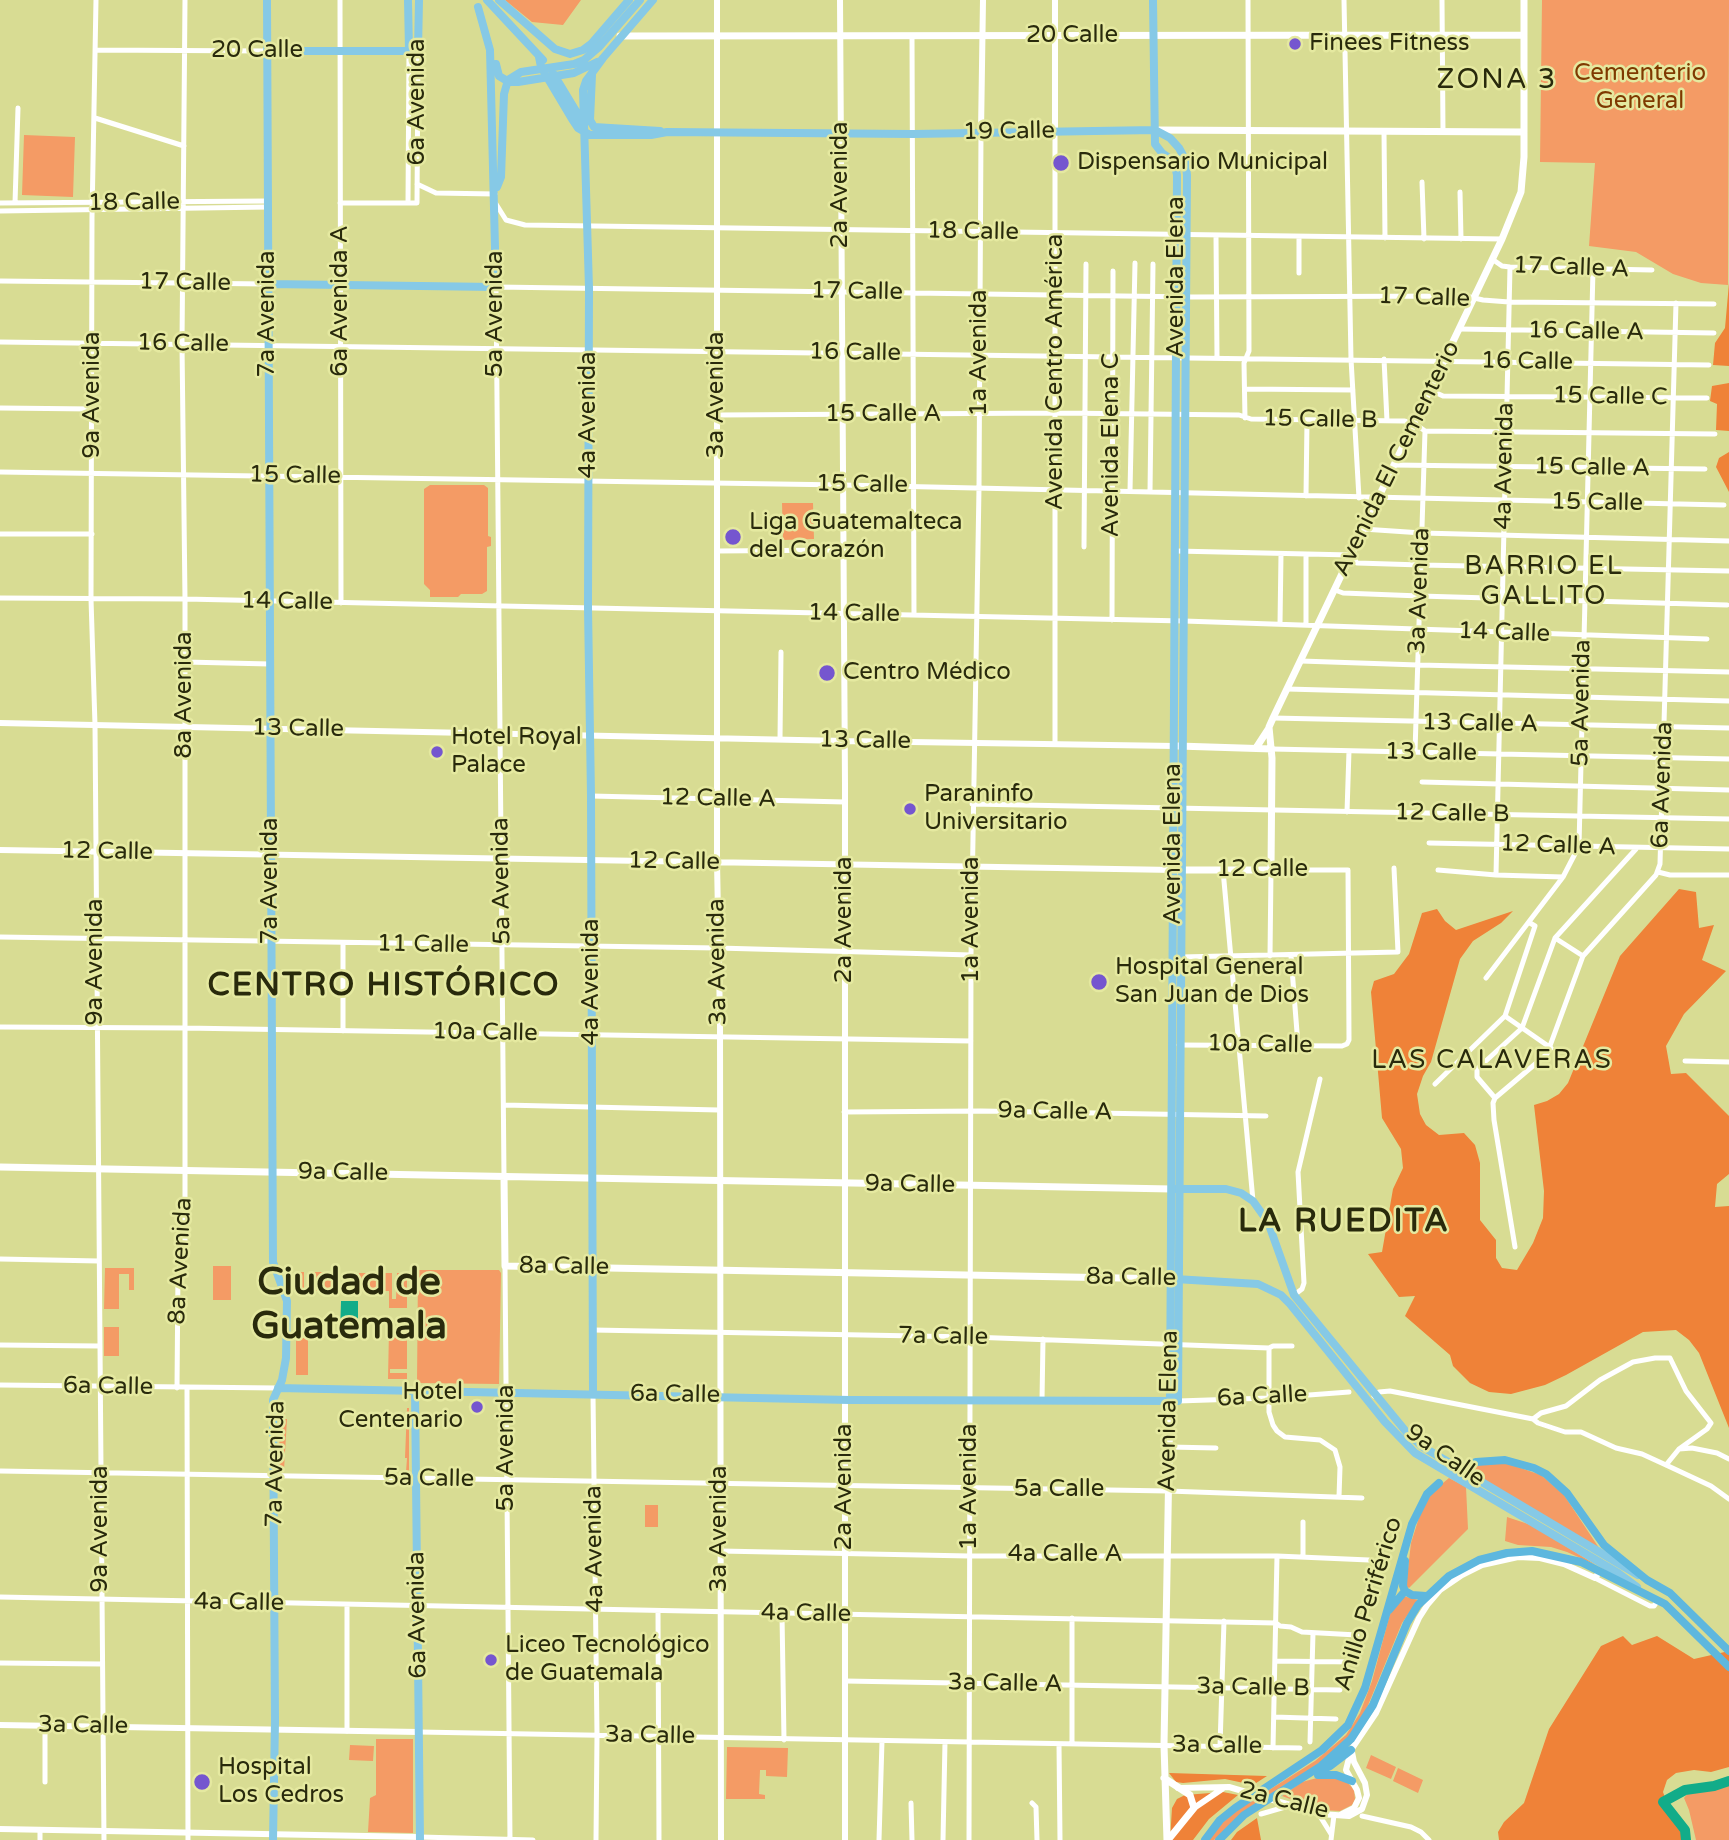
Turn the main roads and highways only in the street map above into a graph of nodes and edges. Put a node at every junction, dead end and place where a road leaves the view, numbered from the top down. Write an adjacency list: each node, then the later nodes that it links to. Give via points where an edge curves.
1 (267, 0): 15 (main road, 7a Avenida)
2 (408, 0): 16 (main road, 6a Avenida)
3 (418, 0): 16 (main road, 6a Avenida)
4 (487, 0): 17 (main road)
5 (499, 0): 6 (main road, via 555,49 570,54 591,44)
6 (629, 0)
7 (640, 0): 24 (main road, via 584,60 518,73 508,80 501,177)
8 (653, 0): 13 (main road)
9 (1153, 0): 14 (main road, Avenida Elena)
10 (1524, 0): 12 (main road, Avenida El Cementerio)
11 (476, 4): 18 (main road, via 492,33 496,71 509,82 578,72); 24 (main road, 5a Avenida, via 490,50)
12 (1524, 35): 14 (main road, 20 Calle); 23 (main road, Avenida El Cementerio)
13 (621, 36): 14 (main road, 20 Calle); 18 (main road)
14 (1153, 36): 21 (main road, Avenida Elena)
15 (267, 51): 16 (main road, 20 Calle); 26 (main road, 7a Avenida)
16 (413, 51)
17 (539, 57): 20 (main road); 22 (main road, 19 Calle, via 578,128 590,135)
18 (603, 58): 19 (main road)
19 (592, 74): 20 (main road, 4a Avenida, via 583,90); 22 (main road, via 590,120 594,127)
20 (584, 124): 36 (main road, 4a Avenida, via 589,288)
21 (1155, 130): 22 (main road, 19 Calle, via 841,135); 23 (main road, 19 Calle); 25 (main road, Avenida Elena, via 1155,144 1177,167); 25 (main road, Avenida Elena, via 1175,143 1185,159)
22 (667, 132)
23 (1524, 132): 28 (main road, Avenida El Cementerio, via 1521,192 1502,239)
24 (495, 191): 27 (main road, 5a Avenida)
25 (1182, 235): 29 (main road, Avenida Elena)
26 (268, 284): 27 (main road, 17 Calle); 34 (main road, 7a Avenida)
27 (496, 287)
28 (1269, 727): 30 (main road, Avenida El Cementerio); 31 (main road)
29 (1179, 746): 30 (main road, 13 Calle); 32 (main road, Avenida Elena)
30 (1256, 748): 31 (main road, 13 Calle)
31 (1272, 749): 32 (main road, 12 Calle, via 1271,870)
32 (1178, 870): 37 (main road, Avenida Elena)
33 (0, 1167): 34 (main road, 9a Calle)
34 (273, 1172): 35 (main road, 9a Calle); 41 (main road, 7a Avenida, via 273,1262 287,1301 286,1358)
35 (504, 1176): 36 (main road, 9a Calle); 38 (main road, 5a Avenida)
36 (593, 1179): 37 (main road, 9a Calle); 39 (main road, 4a Avenida)
37 (1176, 1189): 40 (main road, Avenida Elena); 48 (main road, 9a Calle, via 1226,1189 1253,1201 1268,1222 1294,1295 1400,1426 1423,1447)
38 (505, 1266): 39 (main road, 8a Calle)
39 (592, 1268): 40 (main road, 8a Calle); 43 (main road, 4a Avenida)
40 (1175, 1279): 44 (main road, Avenida Elena); 50 (main road, 8a Calle, via 1258,1284 1281,1295 1415,1453)
41 (278, 1388): 42 (main road, 6a Calle); 63 (main road, 7a Avenida, via 273,1400)
42 (415, 1391): 43 (main road, 6a Calle); 64 (main road, 6a Avenida)
43 (593, 1394): 44 (main road, 6a Calle)
44 (1174, 1401): 56 (main road, Avenida Elena, via 1169,1447)
45 (1462, 1467): 48 (highway, via 1505,1460 1546,1474 1567,1493 1604,1545)
46 (1438, 1483): 47 (highway, Anillo Periférico, via 1418,1508)
47 (1406, 1544): 49 (highway); 52 (highway, Anillo Periférico)
48 (1647, 1580): 53 (highway, via 1670,1594)
49 (1405, 1591): 51 (highway); 52 (highway)
50 (1642, 1591): 51 (highway, Anillo Periférico, via 1598,1575 1581,1562 1541,1552 1479,1560 1441,1581); 54 (highway, Anillo Periférico, via 1661,1602)
51 (1426, 1596): 57 (highway, Anillo Periférico, via 1407,1623 1366,1718 1333,1756)
52 (1387, 1612): 65 (highway, Anillo Periférico, via 1365,1688 1348,1725 1322,1750 1220,1820)
53 (1729, 1651)
54 (1729, 1667)
55 (1352, 1750): 57 (highway)
56 (1164, 1778): 59 (main road); 60 (main road, Avenida Elena)
57 (1301, 1779): 58 (highway, via 1336,1774); 66 (highway, Anillo Periférico, via 1244,1815)
58 (1352, 1782)
59 (1178, 1788): 60 (main road); 62 (main road, via 1190,1795 1194,1808)
60 (1165, 1799): 61 (main road, Avenida Elena)
61 (1166, 1820): 62 (main road); 62 (main road, via 1167,1840)
62 (1180, 1822)
63 (273, 1837)
64 (420, 1839)
65 (1205, 1840)
66 (1219, 1840)

